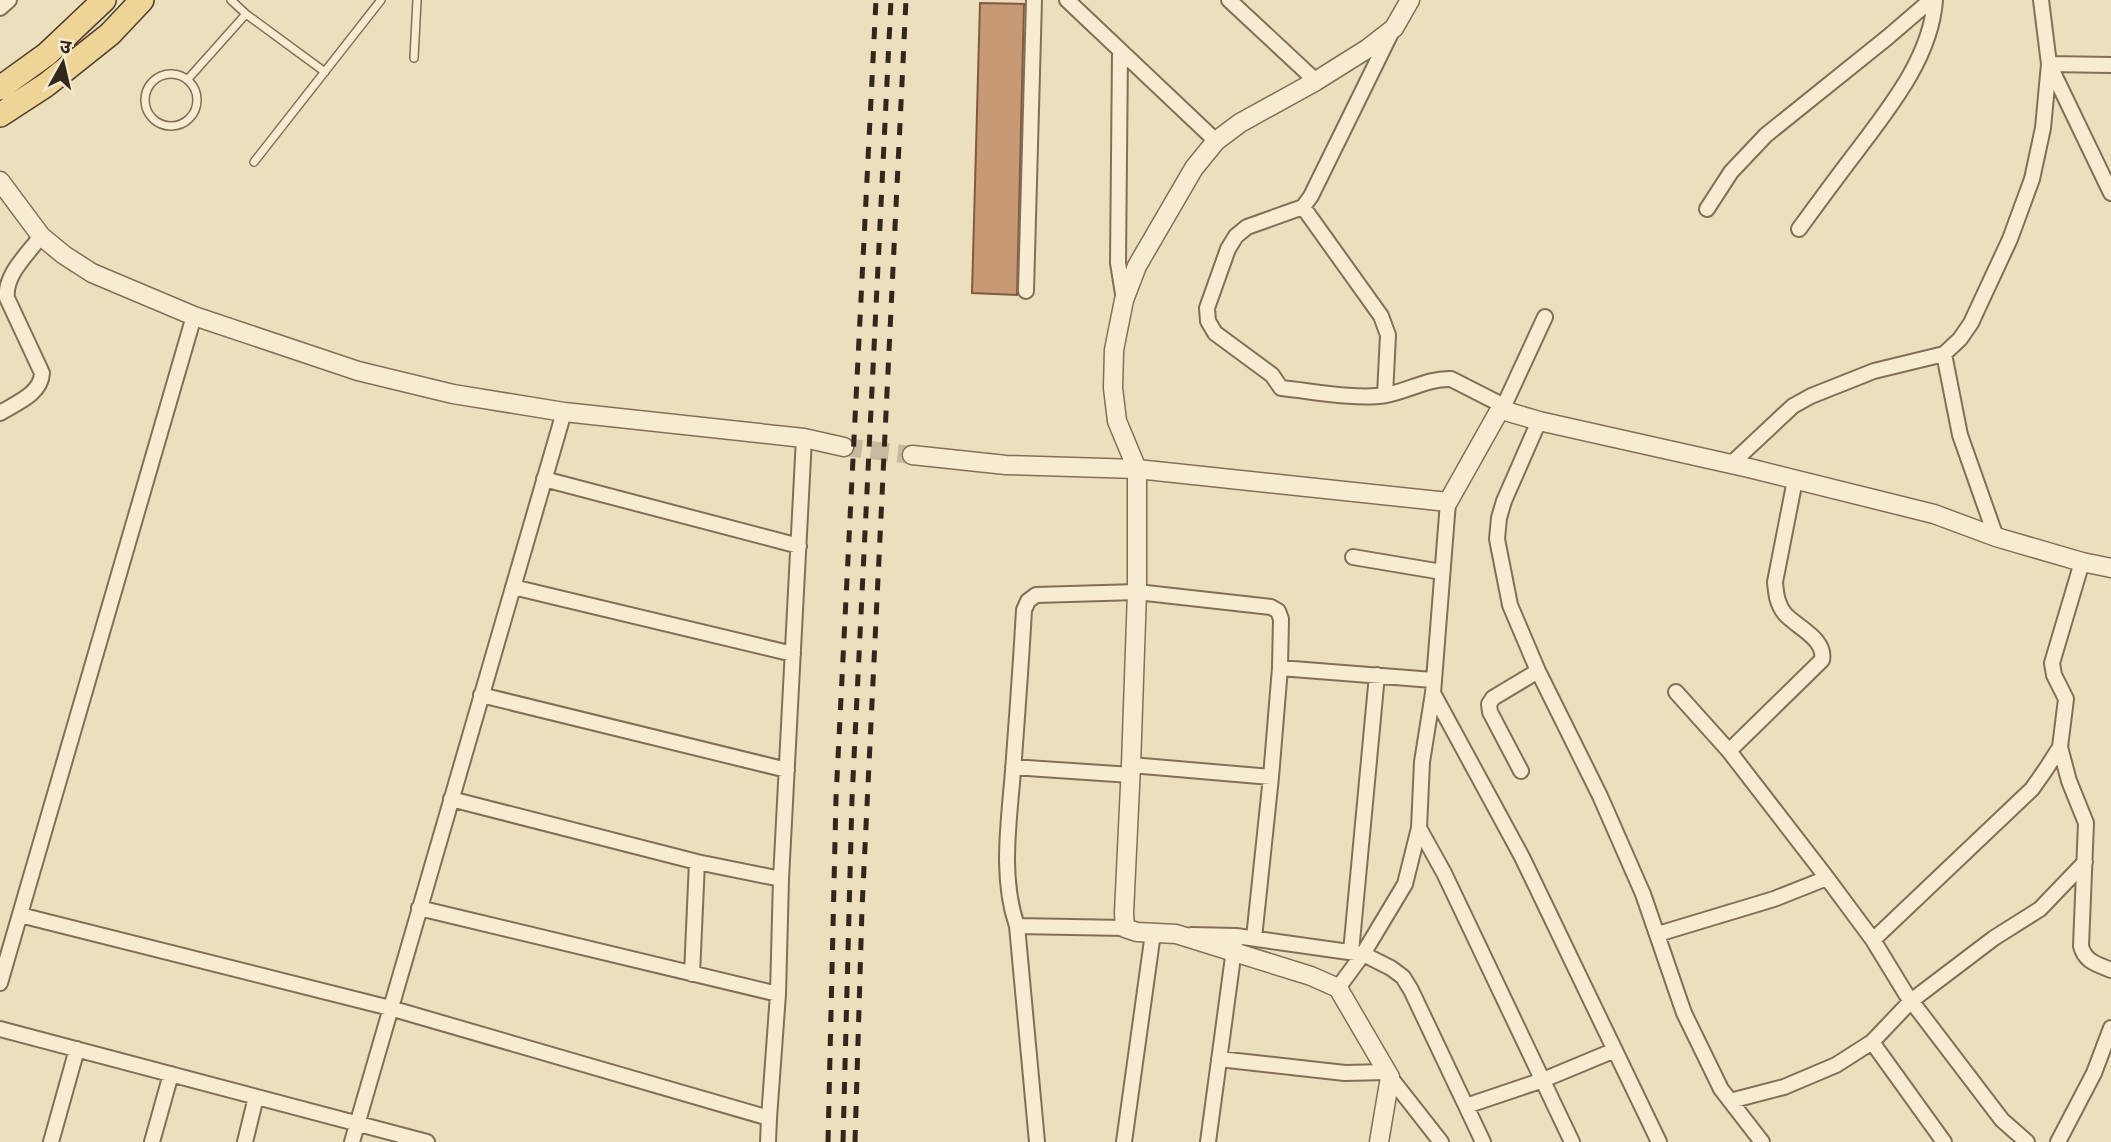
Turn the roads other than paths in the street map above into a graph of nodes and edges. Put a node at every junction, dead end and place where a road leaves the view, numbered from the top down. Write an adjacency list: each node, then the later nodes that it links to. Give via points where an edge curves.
1 (9, 0): 13 (street)
2 (104, 0): 23 (main road, via 47,54)
3 (142, 0): 24 (main road, via 110,34)
4 (231, 0): 14 (lane)
5 (381, 0): 20 (lane)
6 (417, 0): 17 (lane)
7 (1034, 0): 33 (street)
8 (1067, 0): 16 (street)
9 (1410, 0): 15 (street)
10 (1933, 0): 30 (street, via 1766,135 1731,172); 31 (street, via 1930,31 1900,90)
11 (2042, 0): 18 (street)
12 (1233, 2): 22 (street)
13 (0, 8)
14 (246, 14): 20 (lane); 21 (lane)
15 (1394, 27): 22 (street); 29 (street)
16 (1120, 52): 25 (street); 34 (street, via 1118,263)
17 (414, 58)
18 (2049, 64): 19 (street); 28 (street); 37 (street, via 2032,180 1971,323)
19 (2111, 65)
20 (325, 72): 26 (lane)
21 (188, 79): 21 (lane, via 197,95 194,113 180,125 154,121 144,97 150,82 173,73)
22 (1316, 81): 25 (street)
23 (0, 88)
24 (0, 115)
25 (1216, 141): 34 (street, via 1194,168)
26 (254, 162)
27 (0, 181): 32 (street)
28 (2111, 193)
29 (1303, 207): 38 (street, via 1386,326); 38 (street, via 1247,227 1236,236 1206,308 1208,321 1215,333 1272,375 1281,388)
30 (1707, 209)
31 (1799, 229)
32 (41, 236): 35 (street, via 92,273); 41 (street, via 6,288 42,382)
33 (1026, 291)
34 (1124, 300): 47 (street, via 1114,350 1113,388 1116,421)
35 (194, 316): 40 (street, via 406,384); 80 (street)
36 (1545, 317): 39 (street)
37 (1944, 354): 46 (street, via 1874,371 1811,396); 51 (street, via 1960,435)
38 (1385, 395): 39 (street, via 1451,379)
39 (1503, 408): 42 (street); 50 (street)
40 (564, 412): 43 (street); 48 (street)
41 (0, 413)
42 (1539, 421): 46 (street); 61 (street, via 1504,501 1497,539 1510,605)
43 (804, 438): 44 (street); 52 (street)
44 (844, 447)
45 (912, 455): 47 (street, via 1006,465)
46 (1731, 464): 49 (street)
47 (1137, 468): 50 (street); 58 (street)
48 (544, 479): 52 (street); 57 (street)
49 (1795, 480): 51 (street, via 1934,514); 67 (street, via 1774,582 1784,613 1821,645 1824,653)
50 (1448, 502): 56 (street)
51 (1996, 537): 54 (street)
52 (799, 545): 59 (street)
53 (1353, 557): 56 (street)
54 (2082, 562): 55 (street); 66 (street, via 2052,663 2066,699)
55 (2111, 568)
56 (1442, 572): 63 (street)
57 (513, 587): 59 (street); 65 (street)
58 (1137, 592): 60 (street, via 1271,607 1281,619); 68 (street, via 1036,595 1028,601); 70 (street)
59 (793, 654): 69 (street)
60 (1280, 668): 62 (street); 72 (street)
61 (1538, 671): 71 (street, via 1489,704); 84 (street, via 1600,796)
62 (1377, 675): 63 (street); 88 (street)
63 (1433, 686): 74 (street); 100 (street)
64 (1676, 692): 67 (street)
65 (481, 695): 69 (street); 73 (street)
66 (2060, 747): 76 (street, via 2086,823); 86 (street, via 2032,789)
67 (1729, 751): 78 (street)
68 (1013, 767): 70 (street); 81 (street, via 1007,889)
69 (787, 770): 77 (street)
70 (1131, 770): 72 (street); 82 (street)
71 (1521, 771)
72 (1271, 777): 85 (street)
73 (451, 799): 75 (street); 79 (street)
74 (1419, 828): 88 (street, via 1405,884); 106 (street)
75 (697, 862): 77 (street); 90 (street)
76 (2085, 862): 89 (street, via 2081,946 2089,960); 94 (street, via 2040,909)
77 (781, 878): 93 (street)
78 (1826, 878): 84 (street); 86 (street)
79 (419, 908): 90 (street); 95 (street)
80 (20, 915): 91 (street); 95 (street)
81 (1017, 926): 82 (street); 118 (street)
82 (1125, 928): 83 (street)
83 (1153, 933): 87 (street); 119 (street)
84 (1658, 934): 108 (street, via 1684,1013)
85 (1254, 938): 87 (street); 88 (street)
86 (1873, 940): 94 (street)
87 (1235, 944): 92 (street); 101 (street)
88 (1357, 953): 92 (street); 109 (street, via 1403,977)
89 (2111, 970)
90 (692, 974): 93 (street)
91 (0, 983)
92 (1338, 988): 104 (street)
93 (778, 994): 110 (street)
94 (1912, 1001): 98 (street); 128 (street, via 2002,1120)
95 (390, 1008): 110 (street); 111 (street)
96 (2111, 1028): 102 (street)
97 (0, 1029): 99 (street)
98 (1872, 1042): 108 (street, via 1836,1065 1784,1087); 127 (street)
99 (77, 1049): 103 (street); 112 (street)
100 (1615, 1050): 106 (street); 125 (street)
101 (1219, 1059): 104 (street); 120 (street)
102 (2094, 1073): 105 (street); 129 (street)
103 (171, 1074): 107 (street); 113 (street)
104 (1388, 1074): 121 (street); 122 (street)
105 (2111, 1075)
106 (1543, 1080): 109 (street); 124 (street)
107 (256, 1097): 111 (street); 114 (street)
108 (1730, 1101): 126 (street)
109 (1466, 1106): 123 (street)
110 (769, 1118): 117 (street)
111 (357, 1124): 115 (street); 116 (street)
112 (51, 1142)
113 (152, 1142)
114 (245, 1142)
115 (352, 1142)
116 (427, 1142)
117 (768, 1142)
118 (1037, 1142)
119 (1124, 1142)
120 (1208, 1142)
121 (1379, 1142)
122 (1441, 1142)
123 (1483, 1142)
124 (1573, 1142)
125 (1659, 1142)
126 (1762, 1142)
127 (1944, 1142)
128 (2027, 1142)
129 (2058, 1142)

